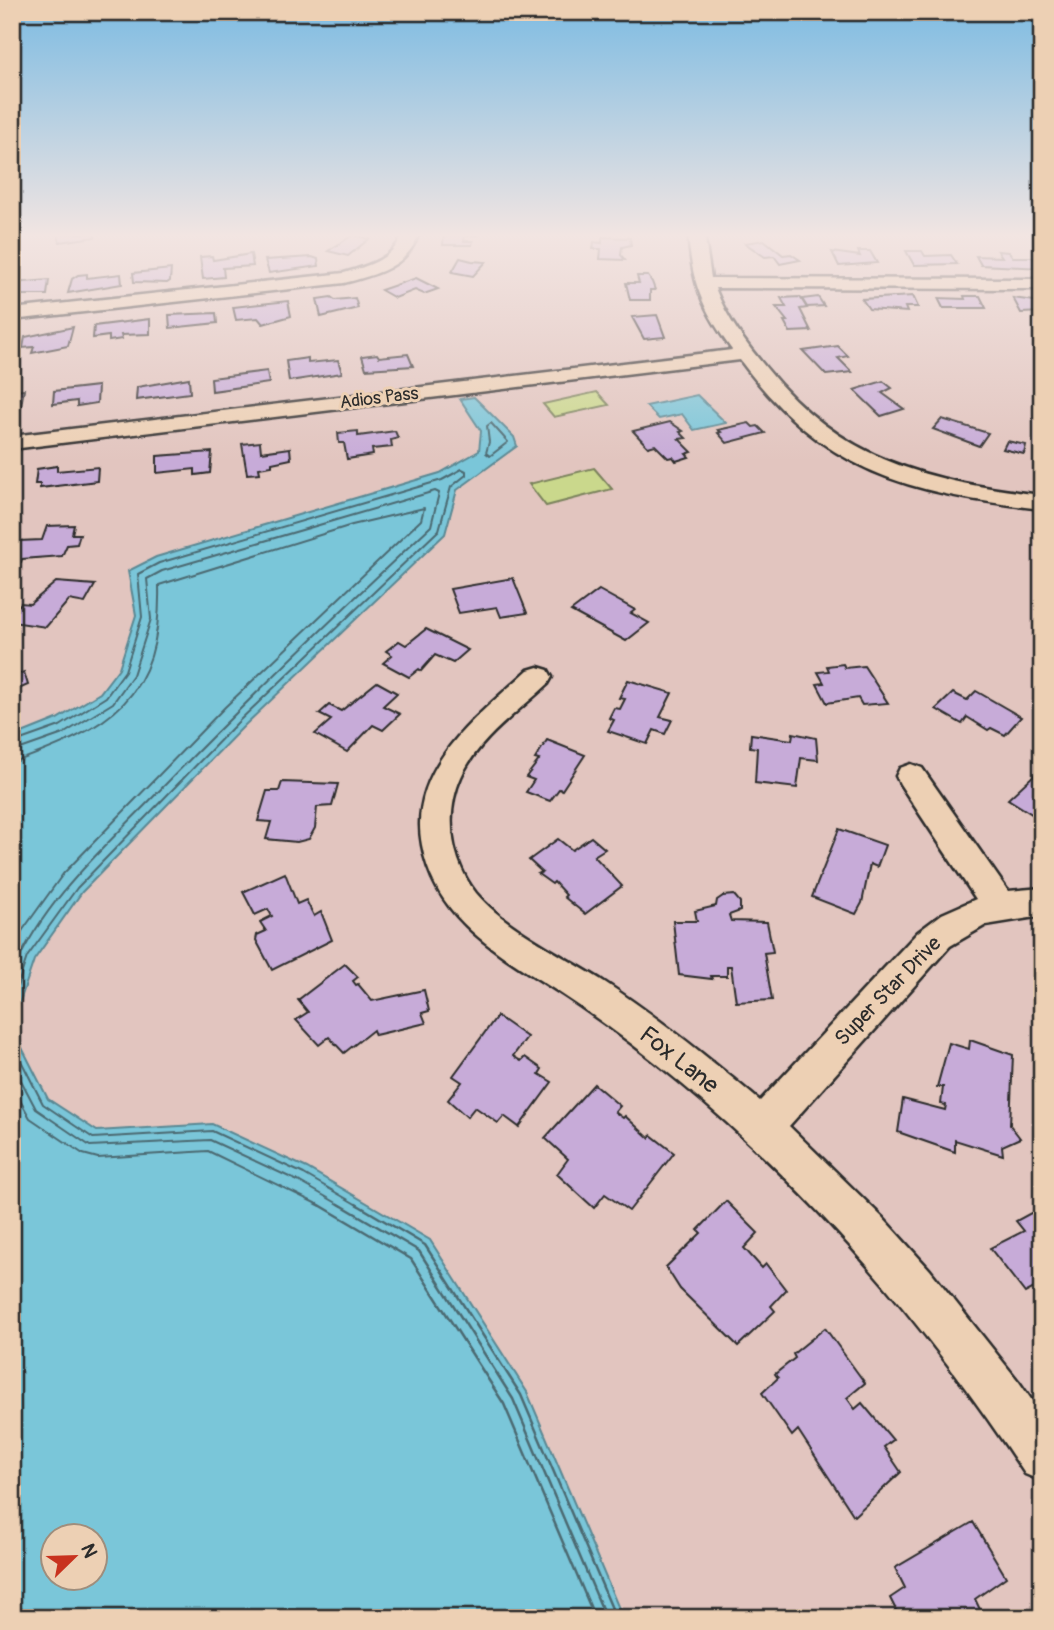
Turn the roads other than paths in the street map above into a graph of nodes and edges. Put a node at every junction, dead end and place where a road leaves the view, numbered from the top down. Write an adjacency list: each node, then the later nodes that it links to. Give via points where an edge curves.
1 (65, 309): 3 (street)
2 (713, 309): 4 (street)
3 (12, 315)
4 (745, 354): 5 (street, Adios Pass); 6 (street, via 794,413 858,457 943,486)
5 (12, 443)
6 (1042, 502)
7 (538, 677): 11 (street, Fox Lane, via 466,747 446,774 434,814 445,874 481,921 655,1039)
8 (911, 776): 10 (street)
9 (1042, 902): 10 (street, Super Star Drive)
10 (999, 906): 11 (street, Super Star Drive, via 954,924 932,941)
11 (762, 1127): 12 (street, Fox Lane, via 833,1197 964,1347)
12 (1042, 1457)

